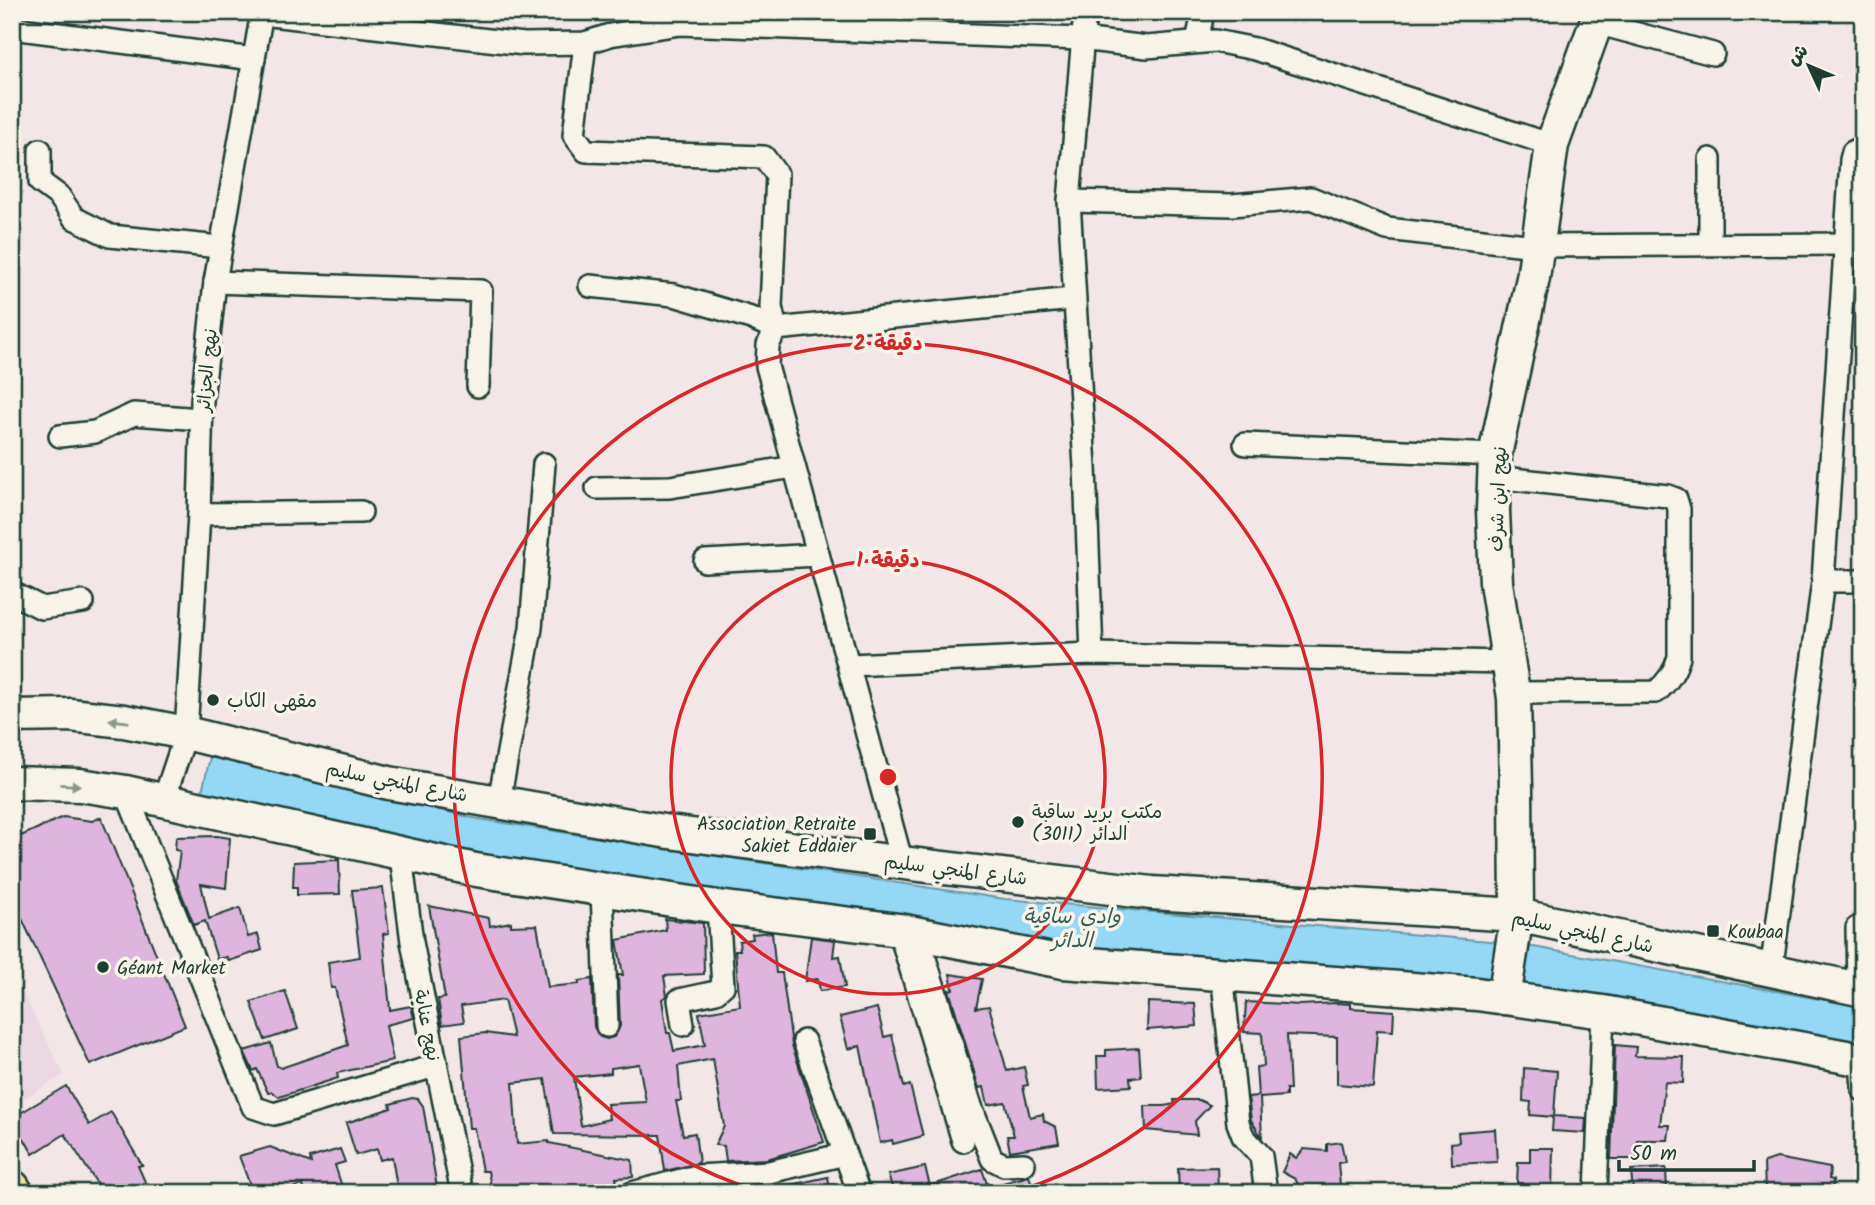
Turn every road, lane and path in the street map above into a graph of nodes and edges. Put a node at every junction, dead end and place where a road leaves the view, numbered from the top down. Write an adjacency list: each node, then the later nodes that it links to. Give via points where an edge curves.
1 (1085, 12): 7 (street)
2 (1203, 12): 8 (street)
3 (262, 13): 9 (street, via 524,44); 11 (street, نهج الجزائر)
4 (1598, 18): 10 (street); 12 (main road, نهج ابن شرف)
5 (791, 21): 7 (street); 9 (street, via 680,24)
6 (12, 28): 11 (street)
7 (1081, 39): 8 (street, via 1147,47); 16 (street)
8 (1198, 42): 12 (street, via 1255,49)
9 (585, 43): 24 (street, via 574,135 586,151 764,158 777,175 771,307)
10 (1713, 54)
11 (254, 59): 20 (street, نهج الجزائر)
12 (1552, 145): 19 (main road, نهج ابن شرف)
13 (1863, 147): 18 (street, via 1853,152 1851,160)
14 (40, 150): 20 (street, via 40,182 59,196 74,218 110,236)
15 (1710, 159): 17 (street)
16 (1069, 201): 19 (street, via 1232,205 1311,198 1387,229); 23 (street)
17 (1710, 243): 18 (street); 19 (street)
18 (1846, 244): 37 (street)
19 (1535, 246): 30 (main road, نهج ابن شرف, via 1533,278)
20 (220, 247): 21 (street, نهج الجزائر)
21 (215, 282): 25 (street, via 481,291); 26 (street, نهج الجزائر)
22 (590, 286): 24 (street, via 674,295)
23 (1073, 299): 24 (street); 41 (street)
24 (776, 329): 31 (street, via 768,345 767,366)
25 (478, 386)
26 (201, 419): 27 (street, via 134,414 94,432); 34 (street, نهج الجزائر)
27 (60, 436)
28 (1245, 444): 30 (street)
29 (544, 464): 49 (street, via 531,628)
30 (1494, 466): 43 (main road, نهج ابن شرف, via 1496,583); 43 (street, via 1668,496 1676,499 1679,509 1679,657 1663,687 1656,692)
31 (794, 467): 32 (street, via 670,487); 35 (street)
32 (597, 488)
33 (360, 512): 34 (street)
34 (199, 514): 45 (street, نهج الجزائر)
35 (818, 555): 36 (street); 42 (street)
36 (705, 561)
37 (1823, 580): 38 (street); 57 (street)
38 (1863, 581)
39 (12, 593): 40 (street, via 41,608)
40 (83, 602)
41 (1093, 654): 42 (street); 43 (street)
42 (850, 665): 51 (street)
43 (1510, 678): 54 (main road, نهج ابن شرف)
44 (12, 716): 45 (main road, شارع المنجي سليم, one-way to 44, via 70,715)
45 (186, 733): 48 (street, نهج الجزائر); 49 (main road, شارع المنجي سليم, via 389,783)
46 (12, 783): 47 (main road, one-way to 47)
47 (127, 792): 48 (main road); 65 (street, via 253,1107 274,1114)
48 (164, 799): 50 (main road)
49 (499, 801): 51 (main road, شارع المنجي سليم, via 669,832)
50 (401, 856): 52 (main road); 65 (street, نهج عنابة)
51 (902, 863): 54 (main road, شارع المنجي سليم, via 1152,893)
52 (602, 890): 53 (main road); 63 (street)
53 (718, 907): 56 (main road); 62 (street, via 723,986 716,992 679,1000)
54 (1516, 923): 57 (main road, شارع المنجي سليم); 60 (main road, نهج ابن شرف)
55 (1863, 926): 59 (street, via 1857,928)
56 (908, 933): 58 (main road, via 1076,963); 67 (street); 69 (street, via 992,1159)
57 (1771, 972): 59 (main road, شارع المنجي سليم)
58 (1222, 973): 60 (main road); 75 (street, via 1238,1123 1242,1136 1261,1156)
59 (1860, 989)
60 (1505, 994): 61 (main road)
61 (1603, 1012): 66 (main road); 76 (street)
62 (683, 1025)
63 (607, 1026)
64 (804, 1041): 68 (street)
65 (435, 1066): 72 (street, نهج عنابة)
66 (1862, 1070)
67 (963, 1141)
68 (845, 1154): 73 (street, via 769,1172 697,1176); 74 (street)
69 (1024, 1164)
70 (12, 1188): 71 (main road)
71 (15, 1193)
72 (462, 1193)
73 (632, 1193)
74 (859, 1193)
75 (1266, 1193)
76 (1596, 1193)

